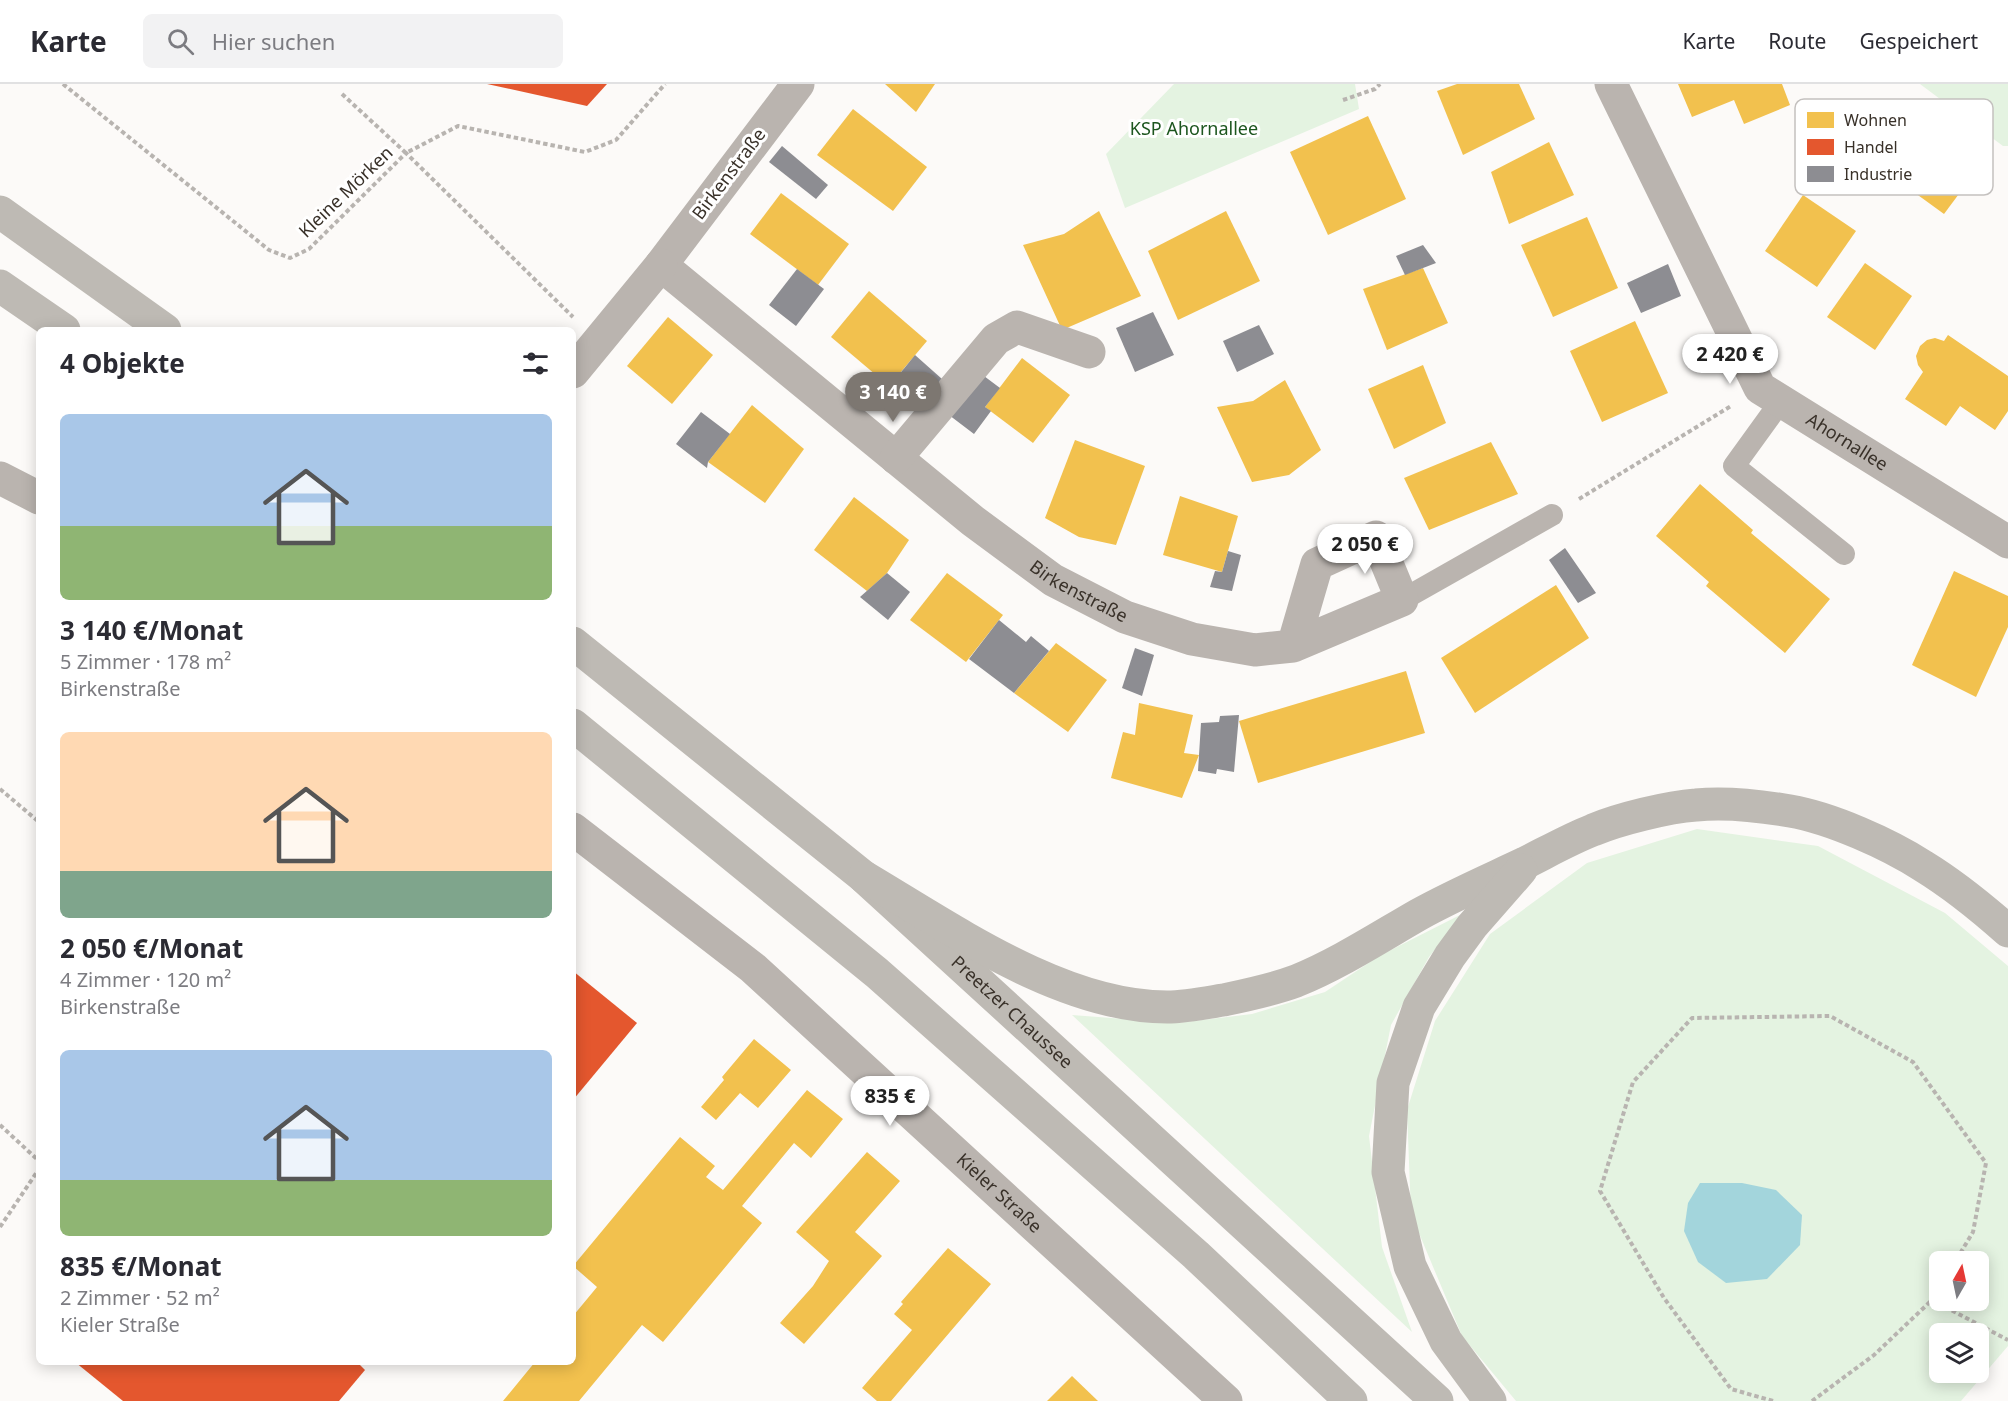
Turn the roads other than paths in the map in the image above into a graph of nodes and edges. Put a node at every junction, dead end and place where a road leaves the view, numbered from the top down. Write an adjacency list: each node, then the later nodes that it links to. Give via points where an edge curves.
1 (798, 84): 4 (street, Birkenstraße)
2 (1611, 84): 10 (street)
3 (0, 212): 7 (highway)
4 (661, 265): 9 (street, Birkenstraße); 11 (street, Birkenstraße)
5 (0, 286): 6 (highway)
6 (59, 327)
7 (161, 327)
8 (1089, 352): 11 (street, via 1017,327 996,339)
9 (576, 368)
10 (1771, 395): 15 (street, Ahornallee); 16 (lane, via 1734,466)
11 (896, 458): 19 (street, Birkenstraße, via 1053,580 1125,616 1213,643 1255,650)
12 (0, 478): 13 (street)
13 (36, 496)
14 (1552, 515): 17 (lane)
15 (2008, 542)
16 (1844, 554)
17 (1402, 600): 19 (street, Birkenstraße); 19 (street, via 1376,537 1317,564)
18 (576, 645): 23 (highway, Preetzer Chaussee)
19 (1293, 646)
20 (576, 727): 26 (highway, via 877,973 1196,1255)
21 (576, 831): 25 (street, Kieler Straße, via 753,968)
22 (1529, 861): 23 (highway, via 1441,902 1296,981 1230,998 1167,1007 1083,993 1043,978); 24 (highway, via 1593,830 1641,815 1696,805 1792,811 1881,842 1907,856 1969,897); 28 (highway, via 1450,956 1419,1007 1393,1083 1388,1172 1410,1266 1446,1341)
23 (864, 877): 27 (highway, Preetzer Chaussee)
24 (2008, 931)
25 (1226, 1401)
26 (1351, 1401)
27 (1437, 1401)
28 (1490, 1401)

